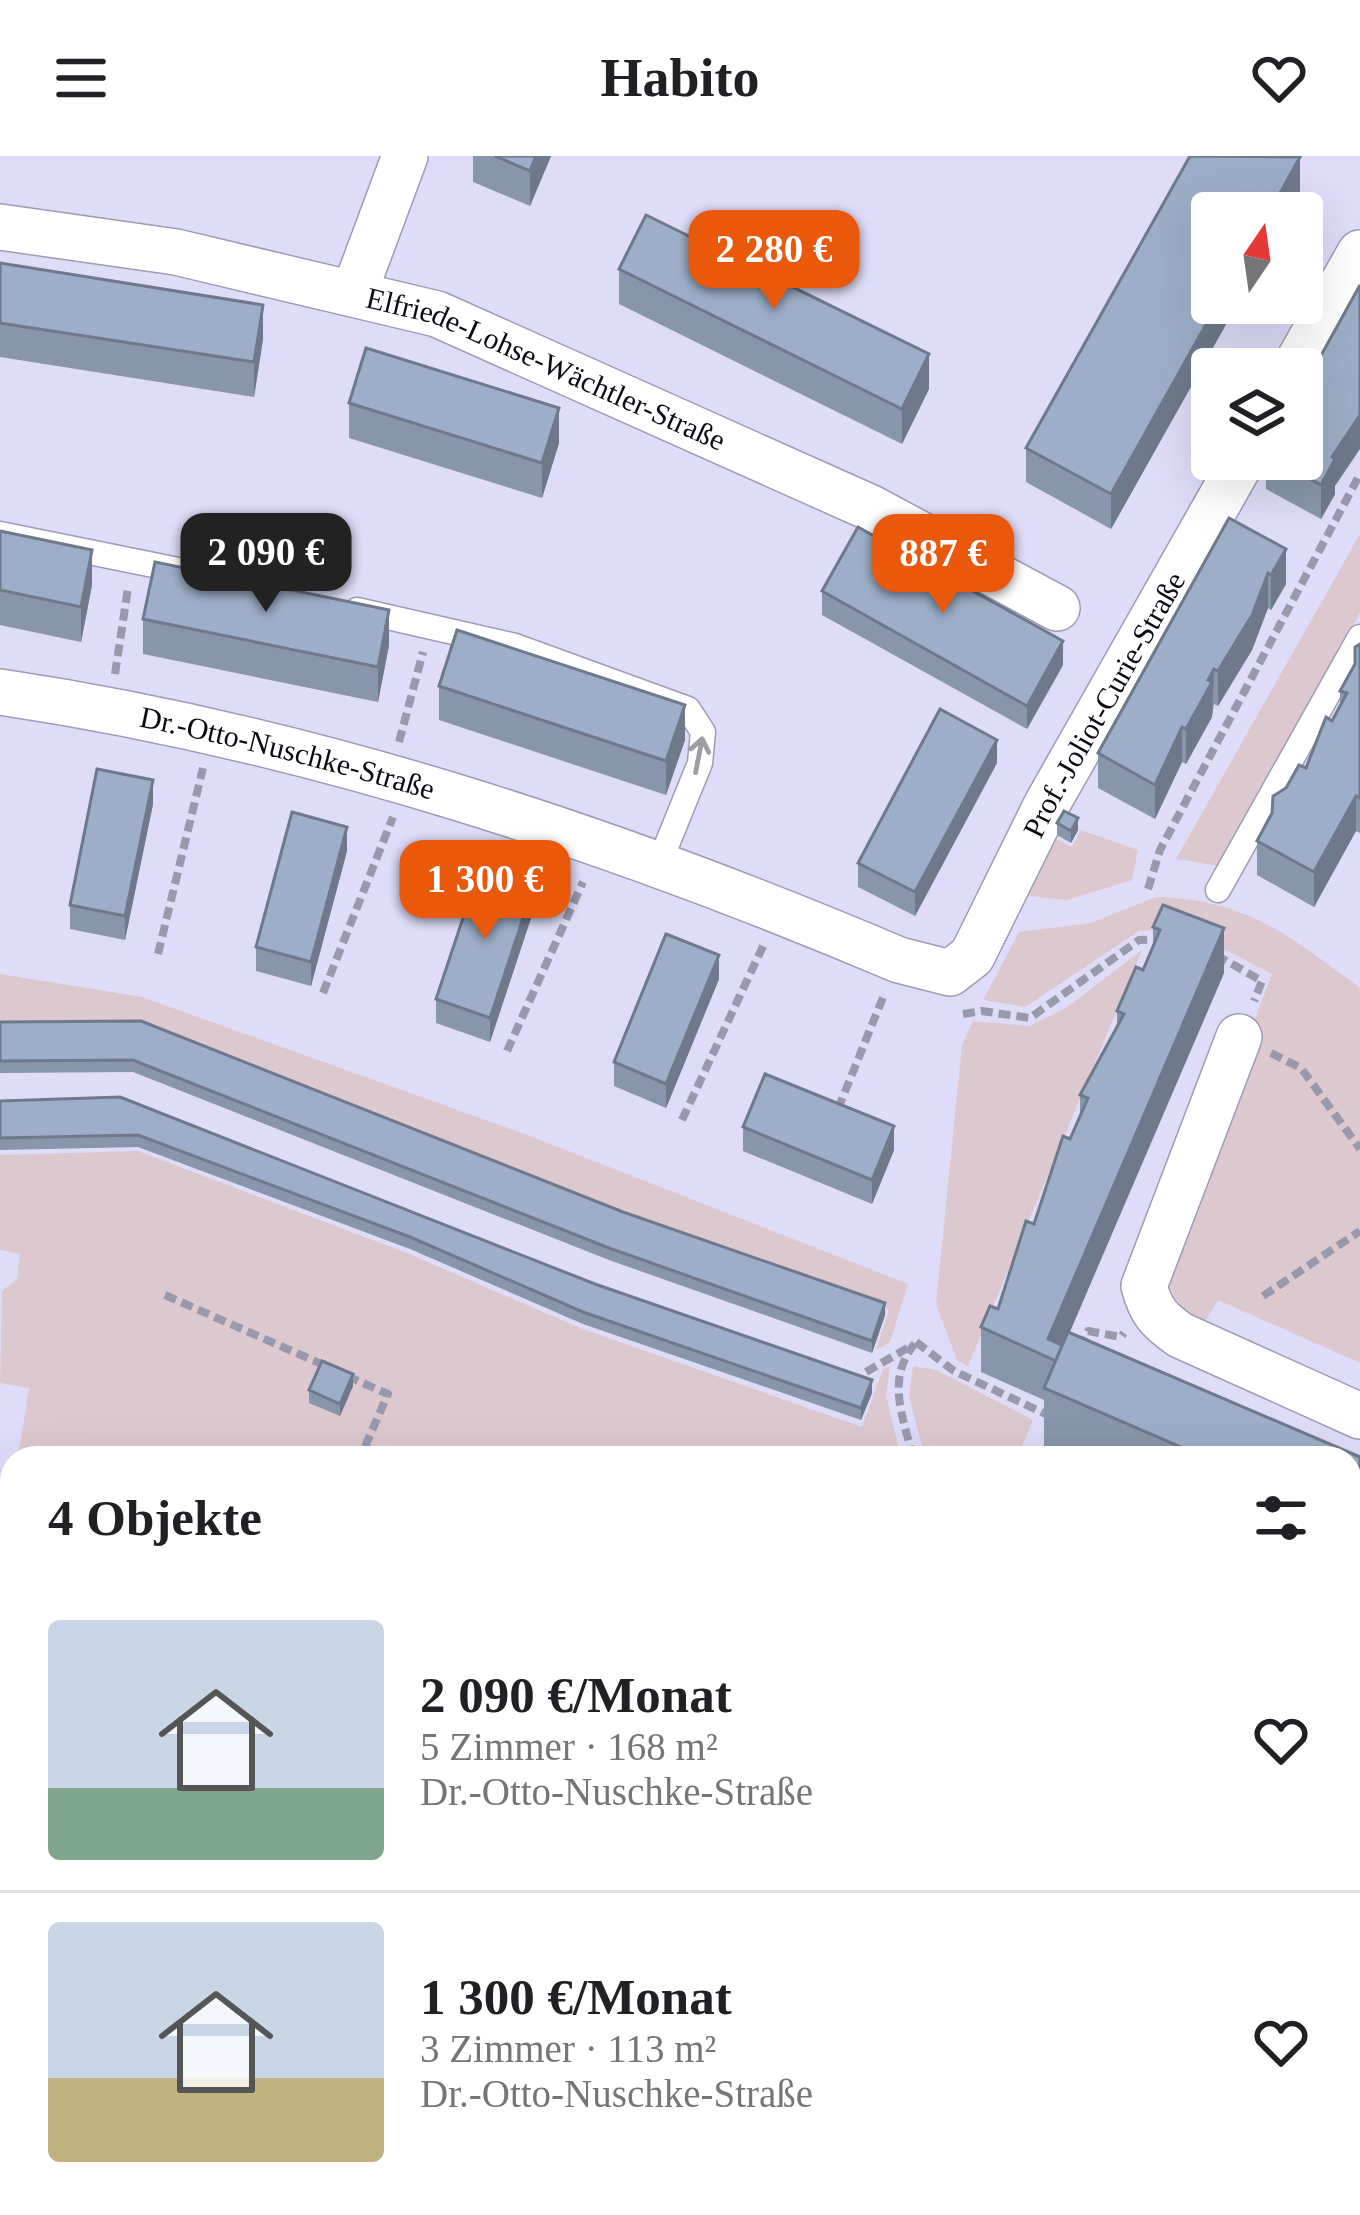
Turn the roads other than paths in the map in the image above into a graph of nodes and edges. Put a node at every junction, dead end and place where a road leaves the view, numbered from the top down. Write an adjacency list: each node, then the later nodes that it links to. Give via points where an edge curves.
1 (406, 156): 4 (street)
2 (0, 227): 4 (street, Elfriede-Lohse-Wächtler-Straße, via 176,252)
3 (1360, 253): 5 (street)
4 (354, 293): 10 (street, Elfriede-Lohse-Wächtler-Straße, via 437,314 596,380 872,508)
5 (1306, 348)
6 (1231, 480): 15 (street, Prof.-Joliot-Curie-Straße, via 1047,803)
7 (0, 534): 8 (lane)
8 (202, 575)
9 (338, 606): 13 (lane, one-way to 9, via 700,763 703,732 688,709 515,646)
10 (1057, 608)
11 (1360, 637): 14 (lane)
12 (0, 692): 13 (street, Dr.-Otto-Nuschke-Straße, via 212,731 398,780)
13 (659, 864): 15 (street, Dr.-Otto-Nuschke-Straße, via 898,960 950,973)
14 (1218, 890)
15 (972, 956)
16 (1239, 1037): 17 (street, via 1144,1286 1149,1305 1180,1335)
17 (1360, 1416)

